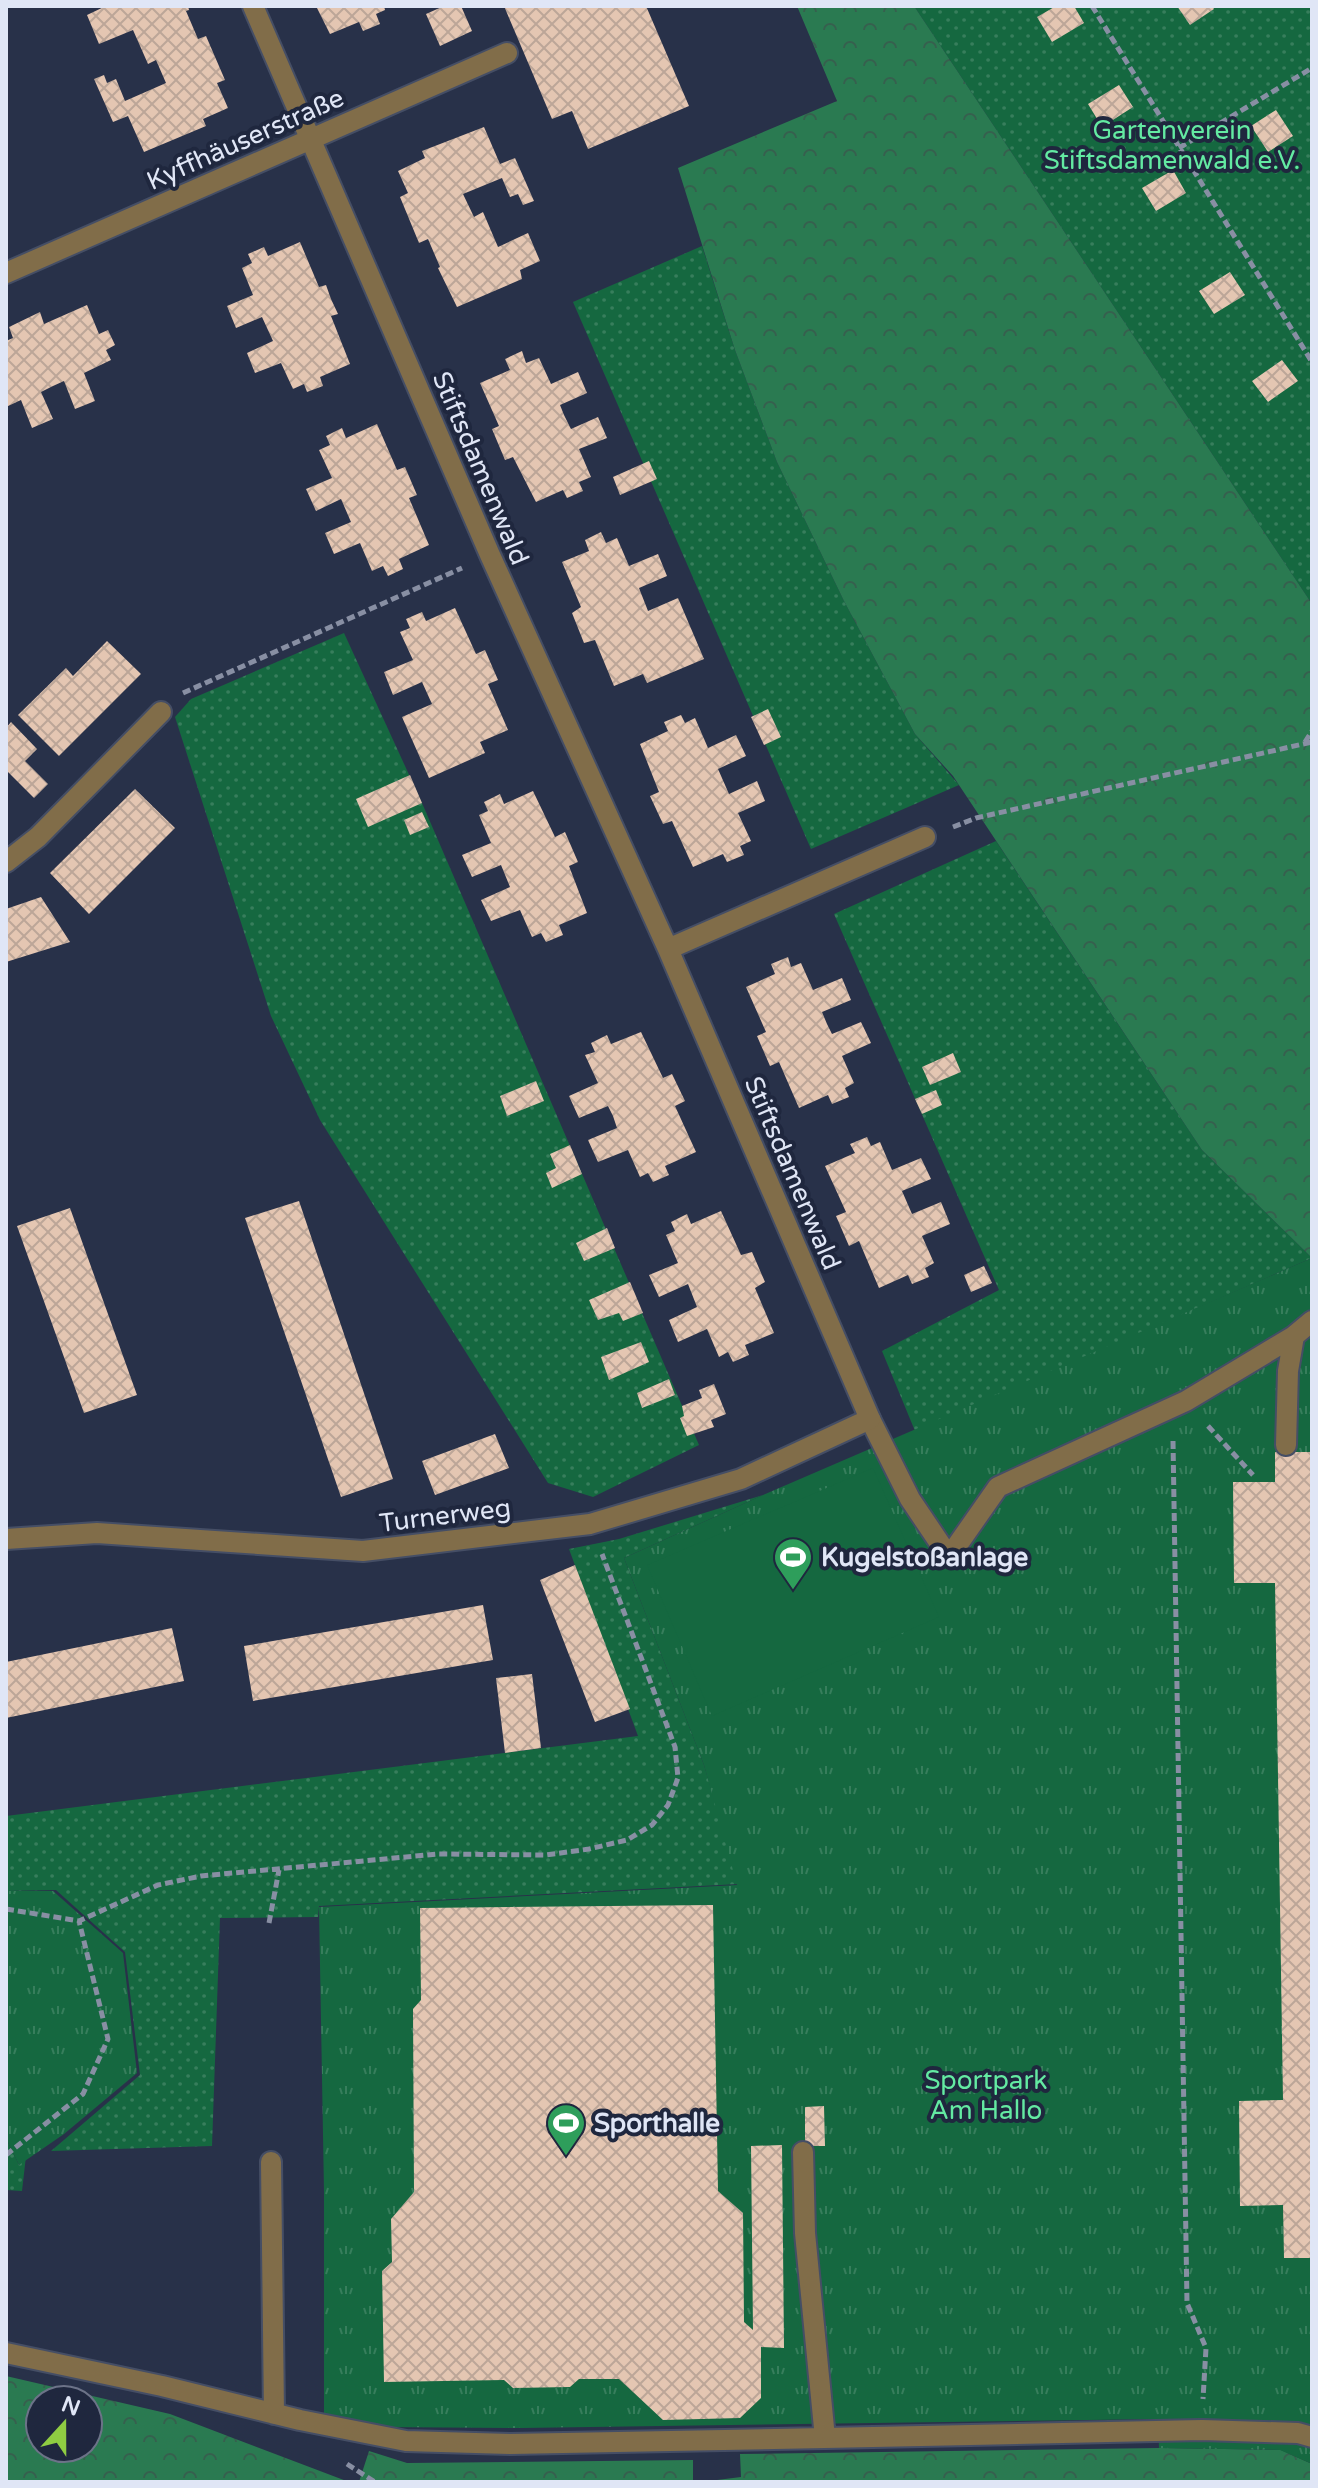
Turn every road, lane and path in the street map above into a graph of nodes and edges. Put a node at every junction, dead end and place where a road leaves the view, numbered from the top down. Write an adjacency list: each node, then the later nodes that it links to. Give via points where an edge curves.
1 (253, 6): 5 (street, Stiftsdamenwald)
2 (1092, 6): 6 (path)
3 (507, 53): 5 (street, Kyffhäuserstraße)
4 (1312, 68): 6 (path)
5 (311, 138): 7 (street, Kyffhäuserstraße); 9 (street, Stiftsdamenwald)
6 (1179, 148): 8 (path)
7 (6, 273)
8 (1312, 362)
9 (490, 555): 10 (path, via 190,689); 15 (street, Stiftsdamenwald)
10 (161, 712): 14 (street, via 38,837)
11 (1312, 731): 12 (path)
12 (1309, 742): 13 (path, via 976,818)
13 (925, 837): 15 (street)
14 (6, 862)
15 (668, 949): 19 (street, Stiftsdamenwald)
16 (1312, 1321): 17 (street)
17 (1294, 1336): 18 (street); 20 (street)
18 (1179, 1404): 19 (street, Stiftsdamenwald, via 998,1487 949,1557 910,1499); 21 (path); 33 (path, via 1187,2303 1206,2348)
19 (870, 1419): 22 (street, Turnerweg, via 741,1479)
20 (1286, 1445)
21 (1253, 1475)
22 (590, 1524): 23 (street, Turnerweg, via 363,1551 97,1533); 24 (path, via 675,1747 678,1778 668,1805 652,1825 627,1840 546,1855 438,1854)
23 (6, 1539)
24 (279, 1870): 26 (path, via 158,1885); 27 (path)
25 (6, 1909): 26 (path)
26 (79, 1921): 29 (path, via 108,2039 83,2094)
27 (269, 1923)
28 (803, 2152): 35 (street, via 805,2233)
29 (6, 2155)
30 (271, 2162): 32 (street)
31 (6, 2353): 32 (street)
32 (274, 2414): 35 (street, via 406,2441)
33 (1202, 2430): 34 (street); 35 (street)
34 (1312, 2437)
35 (825, 2438)
36 (343, 2462): 37 (path)
37 (375, 2482)

